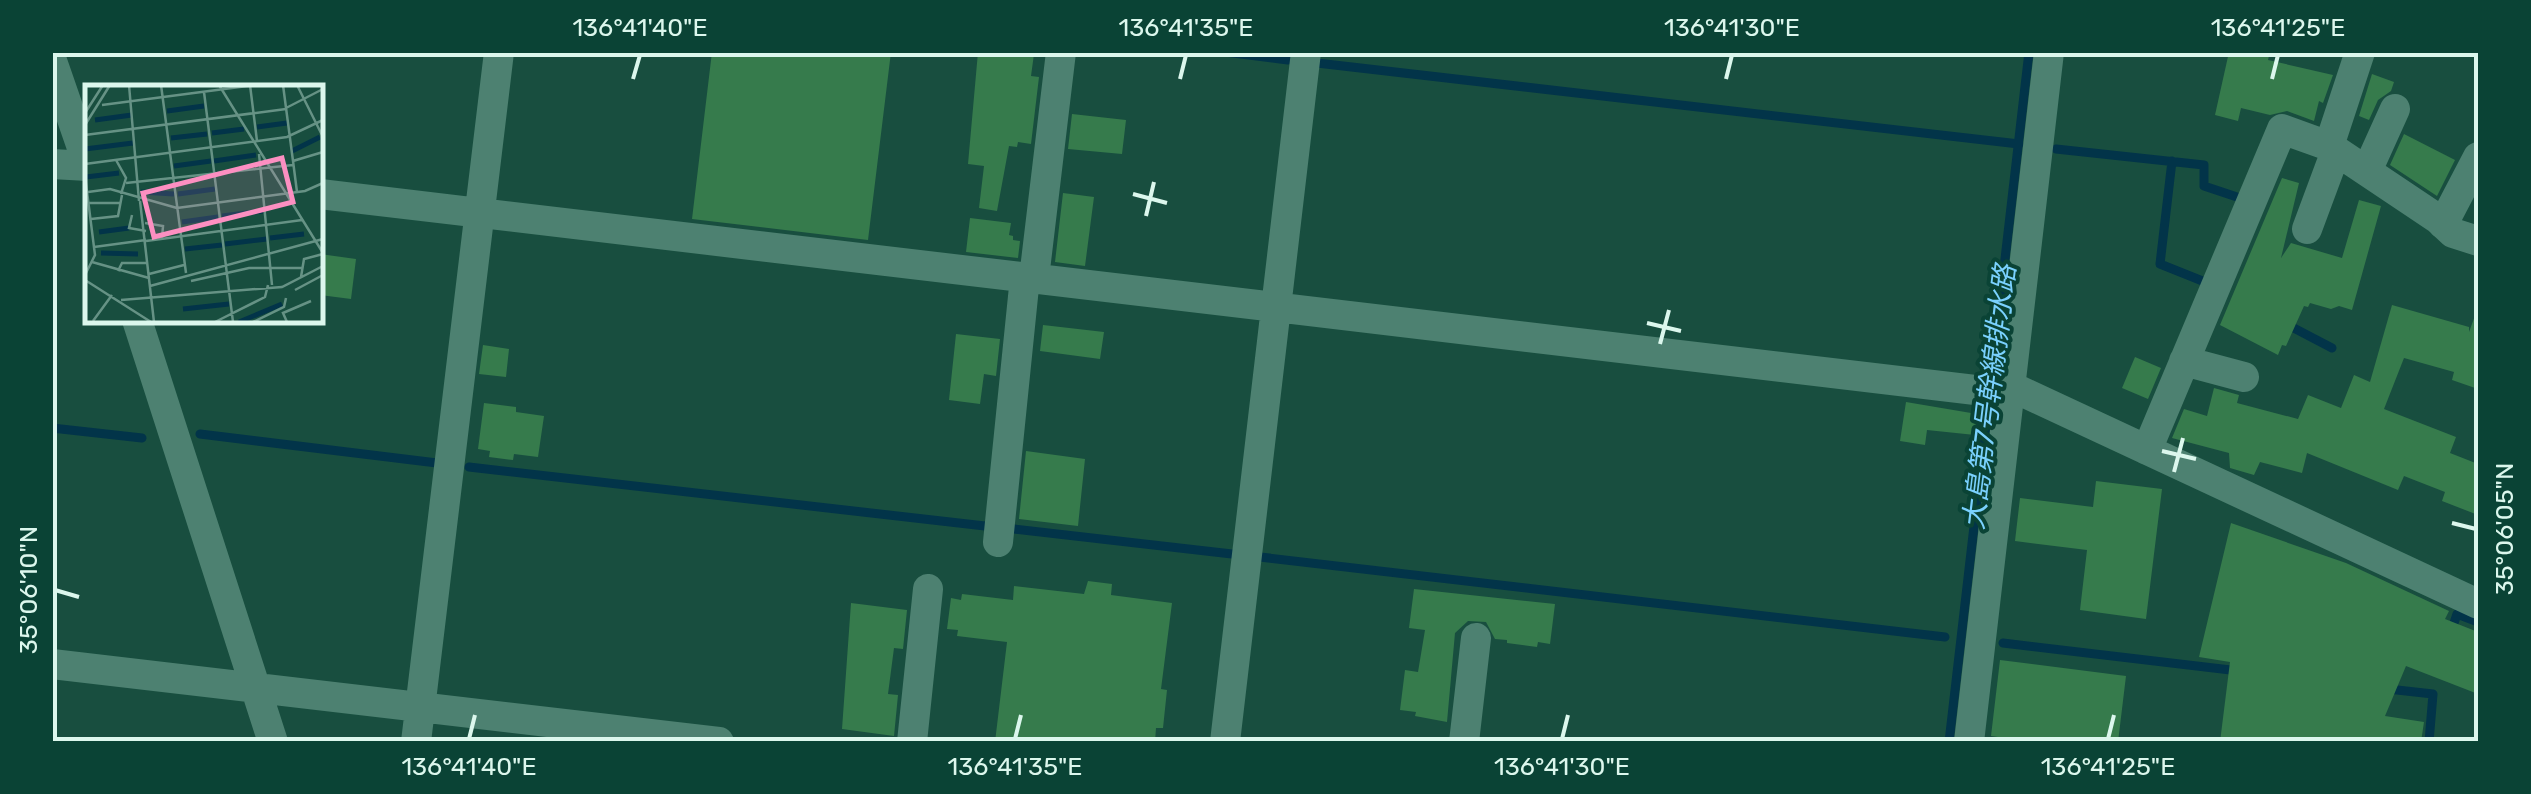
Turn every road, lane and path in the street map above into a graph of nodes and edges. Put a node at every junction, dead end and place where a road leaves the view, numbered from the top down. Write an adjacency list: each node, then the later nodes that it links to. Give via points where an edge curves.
1 (499, 52): 15 (street)
2 (1062, 52): 19 (street)
3 (1306, 52): 20 (street)
4 (2049, 52): 24 (street)
5 (2360, 52): 8 (street)
6 (52, 60): 9 (street)
7 (2395, 109): 13 (street)
8 (2332, 148): 13 (street); 17 (street); 22 (street, via 2282,129)
9 (85, 157)
10 (2478, 158): 16 (street)
11 (52, 164): 12 (street)
12 (85, 166)
13 (2367, 171): 16 (street)
14 (322, 194): 15 (street)
15 (480, 212): 19 (street); 32 (street)
16 (2443, 224): 18 (street, via 2452,234)
17 (2307, 229)
18 (2478, 241)
19 (1029, 278): 20 (street); 26 (street)
20 (1276, 307): 24 (street); 37 (street)
21 (138, 322): 31 (street)
22 (2184, 361): 23 (street); 25 (street)
23 (2244, 377)
24 (2000, 391): 25 (street); 39 (street)
25 (2147, 450): 28 (street)
26 (998, 542)
27 (928, 588): 36 (street)
28 (2478, 604)
29 (1476, 638): 38 (street)
30 (53, 665): 31 (street)
31 (254, 686): 32 (street); 33 (street)
32 (420, 706): 34 (street); 35 (street)
33 (272, 742)
34 (416, 742)
35 (719, 742)
36 (912, 742)
37 (1225, 742)
38 (1464, 742)
39 (1969, 742)

